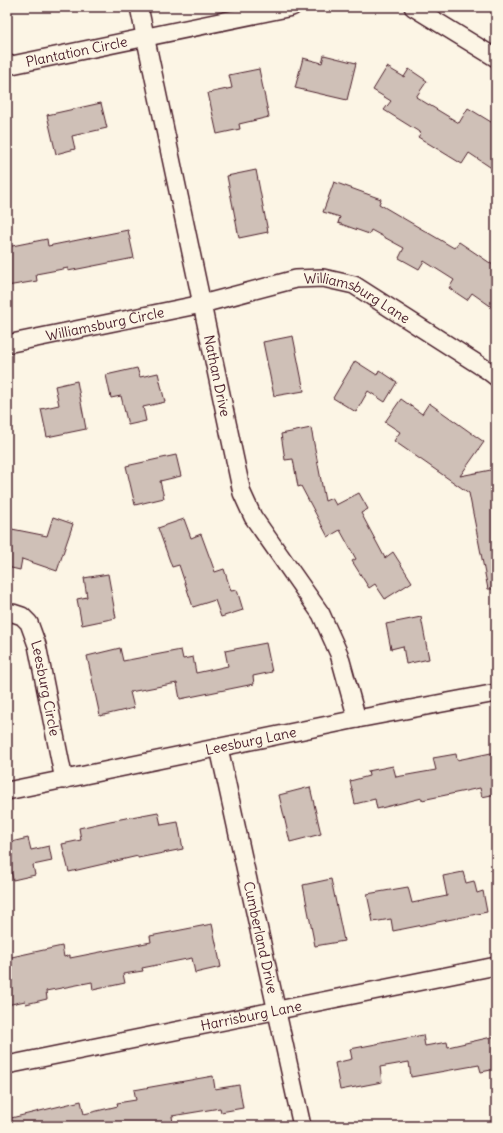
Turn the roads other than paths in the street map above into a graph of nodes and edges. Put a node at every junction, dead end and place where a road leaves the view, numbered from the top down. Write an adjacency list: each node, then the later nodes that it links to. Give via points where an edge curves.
1 (139, 7): 4 (street, Nathan Drive)
2 (292, 7): 4 (street, Plantation Circle)
3 (413, 7): 5 (street)
4 (146, 37): 6 (street, Plantation Circle); 7 (street, Nathan Drive)
5 (496, 58)
6 (7, 66)
7 (202, 304): 8 (street, Williamsburg Circle); 9 (street, Williamsburg Lane, via 296,279 324,278 354,285); 12 (street, Nathan Drive, via 242,493 253,516 321,614 339,654)
8 (7, 344)
9 (496, 377)
10 (7, 613): 14 (street, Leesburg Circle, via 22,616 29,623 36,645)
11 (496, 692): 12 (street, Leesburg Lane)
12 (357, 719): 13 (street, Leesburg Lane)
13 (219, 748): 14 (street, Leesburg Lane); 17 (street, Cumberland Drive)
14 (64, 780): 15 (street, Leesburg Lane)
15 (7, 791)
16 (496, 966): 17 (street, Harrisburg Lane)
17 (277, 1010): 18 (street, Harrisburg Lane); 19 (street, Cumberland Drive)
18 (7, 1065)
19 (302, 1126)

